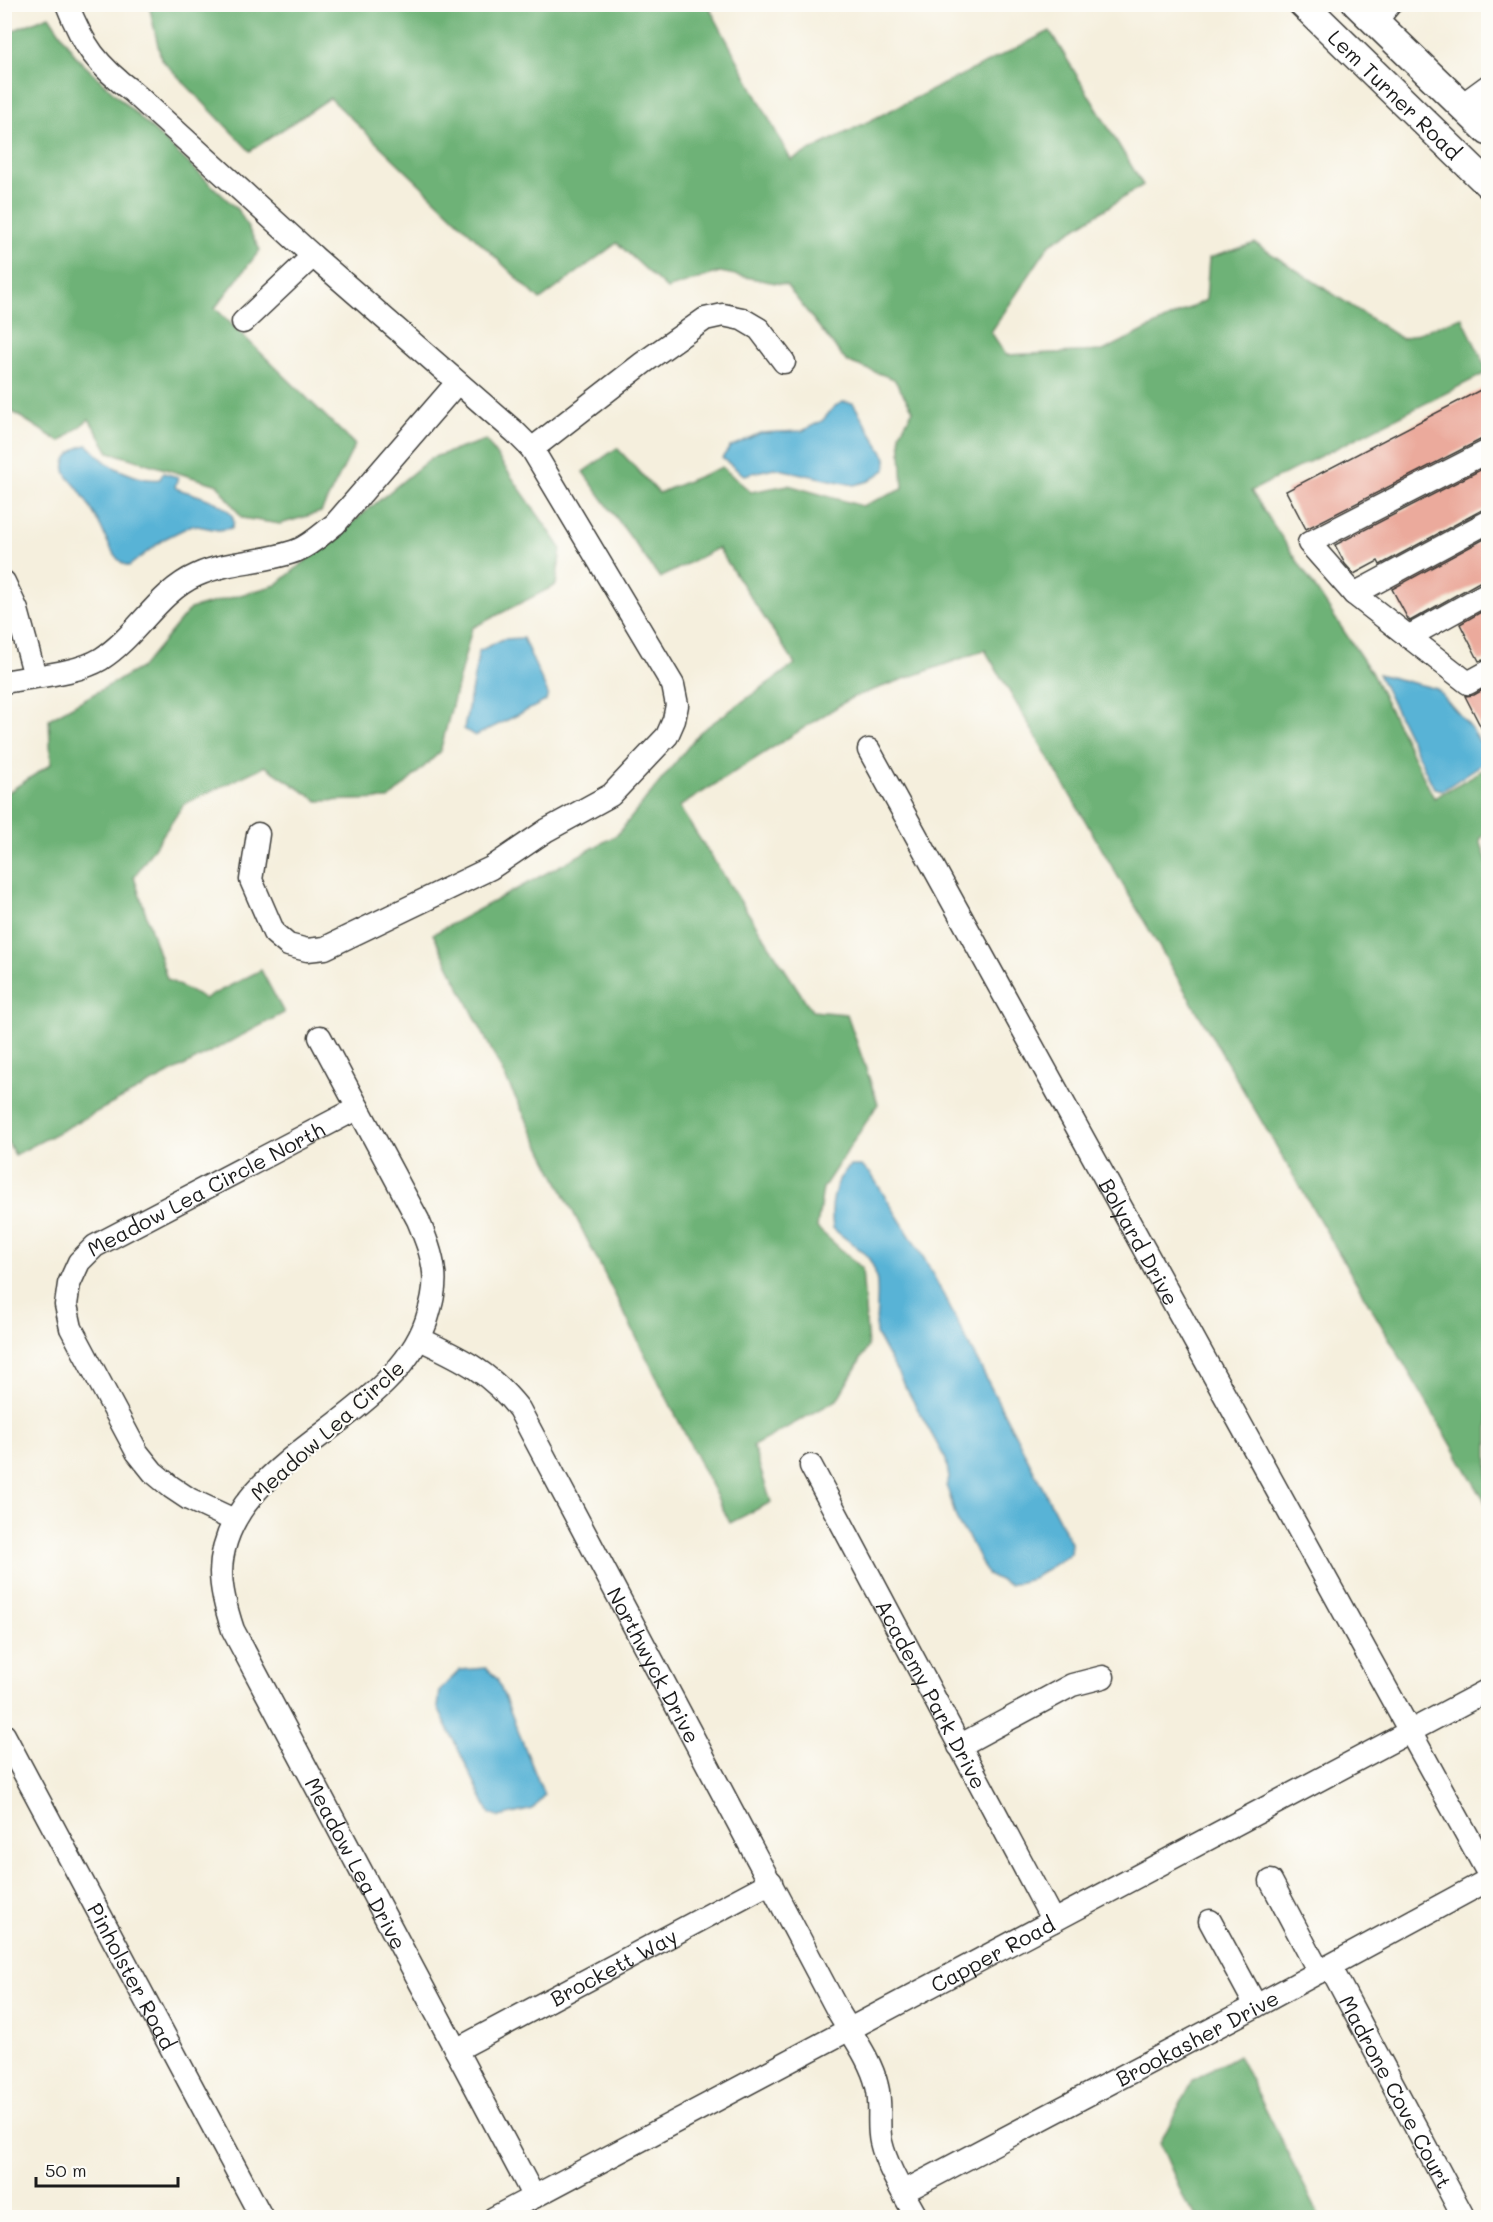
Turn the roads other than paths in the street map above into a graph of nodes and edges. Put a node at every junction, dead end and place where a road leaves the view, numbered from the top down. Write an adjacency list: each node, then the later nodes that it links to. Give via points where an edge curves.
1 (67, 4): 8 (street, via 92,55 112,76)
2 (1303, 4): 7 (main road, Lem Turner Road)
3 (1374, 10): 5 (main road, Lem Turner Road)
4 (1488, 86): 5 (street)
5 (1462, 105): 6 (main road, Lem Turner Road)
6 (1488, 130)
7 (1488, 184)
8 (313, 256): 9 (street); 11 (street)
9 (243, 322)
10 (784, 362): 12 (street, via 759,329 742,319 723,315 705,319)
11 (457, 383): 12 (street); 20 (street, via 335,524 318,538 282,555 221,565 194,576 172,591 102,658 86,667)
12 (532, 450): 23 (street, via 674,685 677,705 667,736 612,795 547,830 491,868 325,948 307,950 288,945 273,933 251,880)
13 (1488, 451): 17 (street, via 1309,543)
14 (1488, 522): 17 (street)
15 (4, 582): 20 (street, via 17,610)
16 (1488, 593): 18 (street)
17 (1354, 594): 18 (street)
18 (1408, 637): 19 (street, via 1468,682)
19 (1488, 672)
20 (35, 676): 21 (street)
21 (4, 682)
22 (869, 750): 31 (street, Bolyard Drive)
23 (258, 834)
24 (320, 1037): 25 (street)
25 (358, 1108): 26 (street, Meadow Lea Circle, via 429,1247 434,1274 432,1305); 28 (street, Meadow Lea Circle North, via 95,1246 79,1262 69,1284 66,1305 71,1328 137,1452 171,1488)
26 (420, 1339): 28 (street, Meadow Lea Circle, via 389,1381 267,1480); 37 (street, Northwyck Drive, via 482,1371 519,1409)
27 (811, 1466): 33 (street, Academy Park Drive)
28 (234, 1520): 43 (street, Meadow Lea Drive, via 221,1572 233,1630)
29 (1102, 1677): 33 (street, via 1072,1685)
30 (1488, 1690): 31 (street, Capper Road)
31 (1410, 1731): 34 (street, Bolyard Drive); 38 (street, Capper Road)
32 (4, 1734): 46 (street, Pinholster Road)
33 (959, 1746): 38 (street, Academy Park Drive)
34 (1488, 1873)
35 (1488, 1880): 40 (street, Brookasher Drive)
36 (1271, 1881): 40 (street, Madrone Cove Court)
37 (771, 1882): 42 (street, Northwyck Drive); 43 (street, Brockett Way)
38 (1053, 1921): 42 (street, Capper Road)
39 (1210, 1921): 41 (street)
40 (1324, 1969): 41 (street, Brookasher Drive); 49 (street, Madrone Cove Court)
41 (1256, 2006): 44 (street, Brookasher Drive)
42 (849, 2030): 44 (street, Northwyck Drive, via 877,2085 880,2140); 45 (street, Capper Road)
43 (456, 2050): 45 (street, Meadow Lea Drive)
44 (903, 2192): 48 (street, Northwyck Drive)
45 (534, 2198): 47 (street, Capper Road)
46 (262, 2217)
47 (494, 2217)
48 (917, 2217)
49 (1464, 2217)

